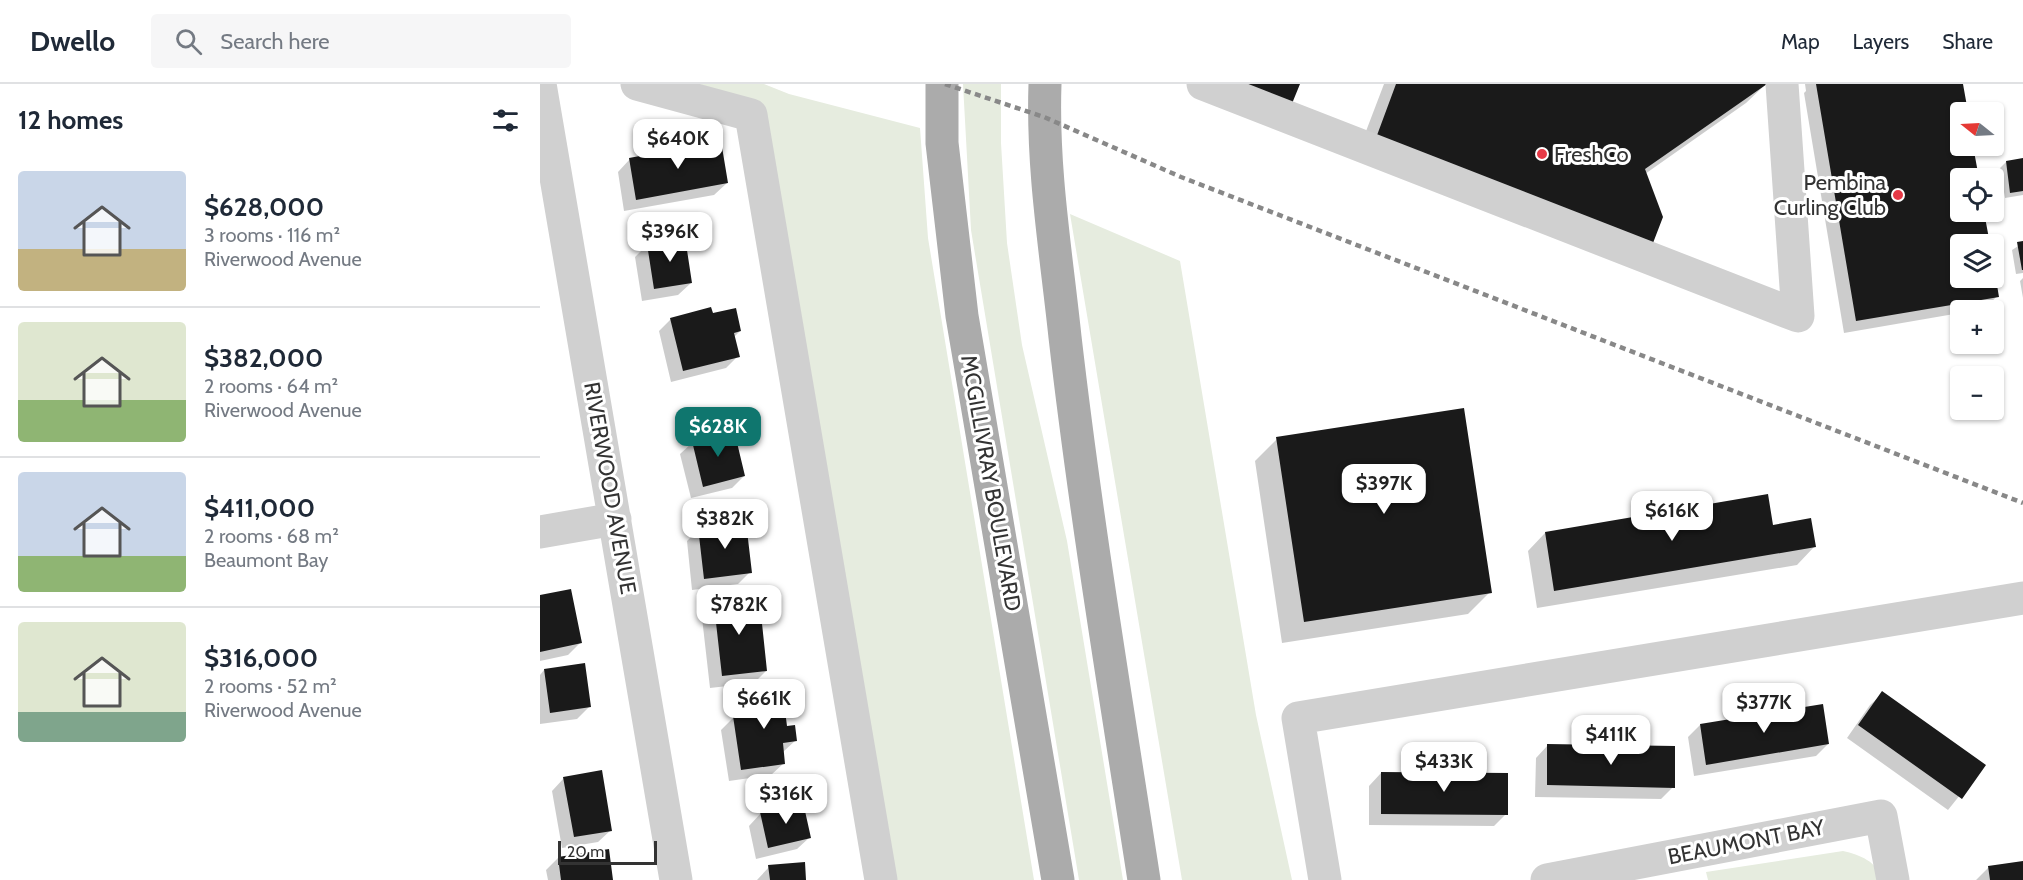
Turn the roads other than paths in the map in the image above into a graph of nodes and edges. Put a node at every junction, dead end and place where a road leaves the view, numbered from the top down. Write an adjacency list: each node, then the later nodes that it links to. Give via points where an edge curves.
1 (637, 84): 11 (street, via 751,115)
2 (942, 84): 12 (main road, MCGILLIVRAY BOULEVARD, via 942,143 962,316)
3 (1045, 84): 13 (main road, via 1048,196 1078,451)
4 (1203, 84): 5 (street, via 1798,316)
5 (1782, 84)
6 (541, 90): 7 (street, RIVERWOOD AVENUE)
7 (615, 519): 8 (street); 10 (street, RIVERWOOD AVENUE)
8 (540, 532)
9 (2023, 598): 14 (street, via 1298,718)
10 (676, 880)
11 (881, 880)
12 (1058, 880)
13 (1144, 880)
14 (1325, 880)
15 (1547, 880): 16 (street, BEAUMONT BAY, via 1881,816)
16 (1893, 880)

